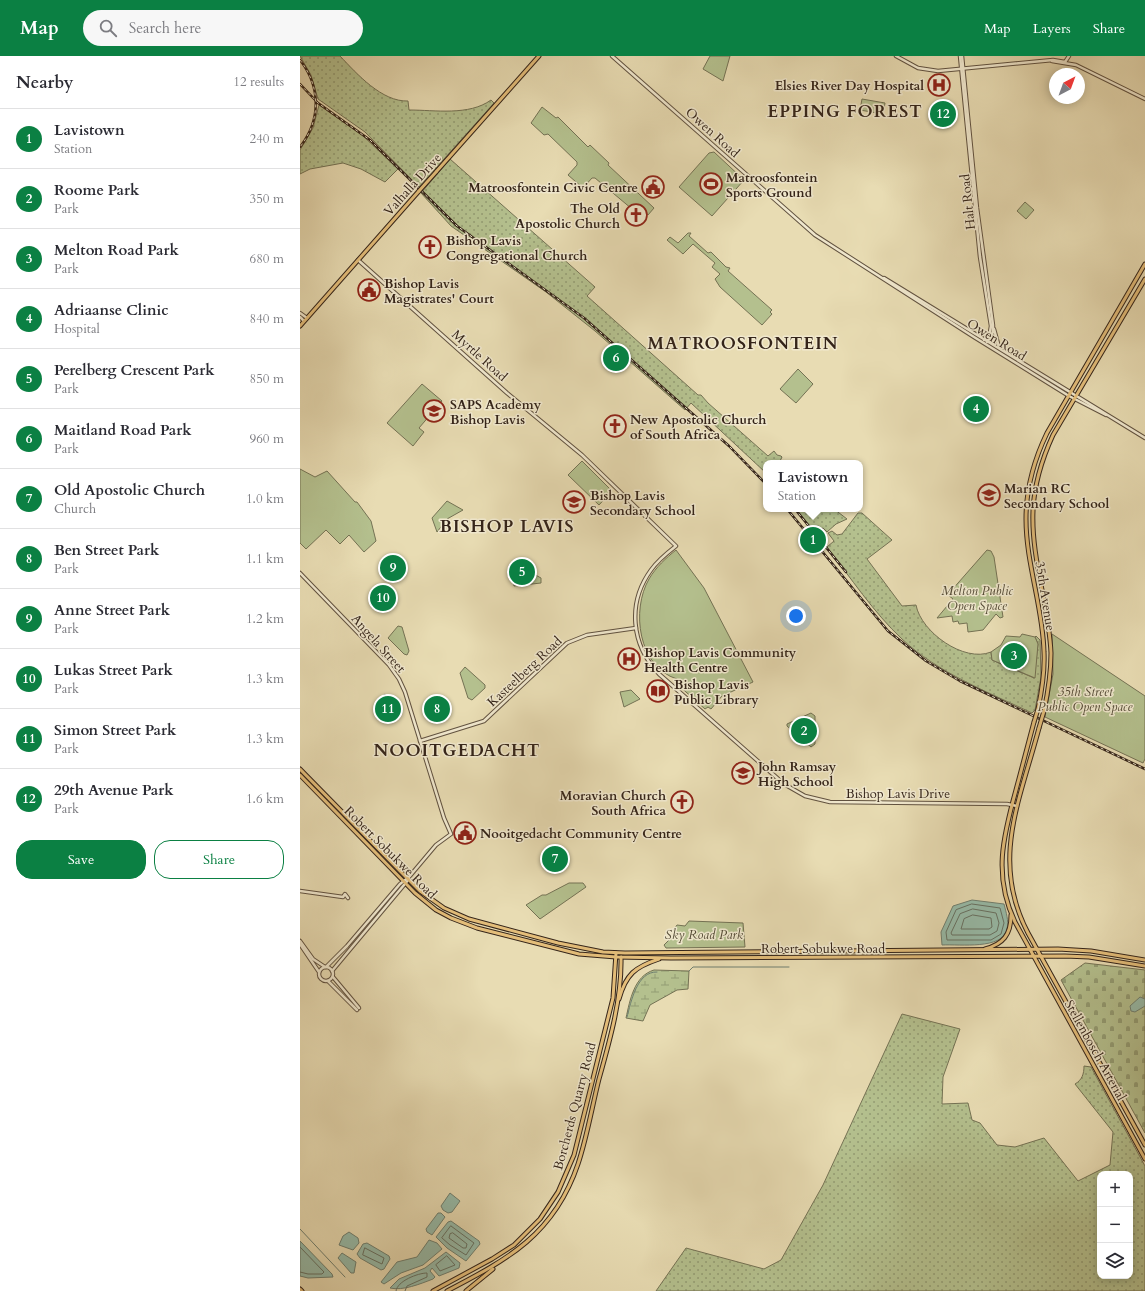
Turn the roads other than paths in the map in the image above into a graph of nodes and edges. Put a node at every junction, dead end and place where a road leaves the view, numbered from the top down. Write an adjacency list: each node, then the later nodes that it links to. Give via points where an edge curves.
1 (539, 56): 9 (main road, Valhalla Drive, bridge)
2 (612, 56): 17 (street, Owen Road, via 802,224 832,247)
3 (896, 56): 7 (street, via 923,69)
4 (961, 56): 7 (street, Halt Road)
5 (1069, 56): 6 (street)
6 (1066, 62): 7 (street, via 1059,60); 8 (street)
7 (963, 69): 15 (street, Halt Road); 17 (street, Halt Road, via 980,257 991,326)
8 (1145, 99)
9 (358, 260): 14 (main road, Valhalla Drive); 22 (street, Myrtle Road, via 507,393 582,455)
10 (1145, 264): 19 (main road, 35th Avenue)
11 (1145, 279): 20 (main road, 35th Avenue)
12 (300, 314): 14 (street)
13 (300, 317): 14 (street)
14 (306, 320): 16 (main road, Valhalla Drive)
15 (994, 325): 17 (street, via 993,332); 18 (street, Halt Road)
16 (300, 326)
17 (985, 342): 18 (street, Owen Road); 19 (street, Owen Road)
18 (999, 348): 19 (street, Owen Road)
19 (1070, 394): 20 (street, Owen Road); 28 (main road, 35th Avenue, bridge, via 1044,440 1033,469 1028,496 1027,539 1044,652 1044,678)
20 (1075, 397): 21 (street, Owen Road); 29 (main road, 35th Avenue, bridge, via 1046,450 1035,490 1034,544 1051,653 1044,711)
21 (1145, 438)
22 (676, 546): 24 (street, Bishop Lavis Drive, via 656,564 642,584 636,607)
23 (300, 573): 25 (street, Angela Street, via 397,675)
24 (636, 628): 25 (street, Kasteelberg Road, via 587,635 567,643 490,716 474,725); 28 (street, Bishop Lavis Drive, via 645,655 659,674 784,784 800,794 834,803)
25 (420, 741): 30 (street, Angela Street, via 451,834 436,846)
26 (300, 769): 30 (main road, Robert Sobukwe Road)
27 (300, 775): 31 (main road, Robert Sobukwe Road)
28 (1012, 805): 29 (street, Bishop Lavis Drive); 35 (main road, 35th Avenue, via 1004,831 1002,863 1004,889)
29 (1018, 806): 40 (main road, 35th Avenue, via 1009,847 1010,884 1019,915)
30 (408, 878): 31 (street); 32 (street); 41 (main road, Robert Sobukwe Road, via 435,902 469,919 573,946)
31 (403, 881): 32 (main road, Robert Sobukwe Road); 50 (street, via 347,946)
32 (406, 884): 46 (main road, Robert Sobukwe Road, via 441,913 467,925 569,952); 51 (street)
33 (300, 891): 34 (street)
34 (343, 896)
35 (1010, 911): 38 (main road, via 1010,927 1005,939 998,945); 39 (main road, 35th Avenue)
36 (300, 941): 50 (street, via 313,959)
37 (300, 944): 52 (street)
38 (981, 950): 39 (main road, Robert Sobukwe Road); 42 (main road, Robert Sobukwe Road)
39 (1031, 950): 40 (main road, Robert Sobukwe Road); 43 (main road, Stellenbosch Arterial)
40 (1037, 950): 44 (main road, Stellenbosch Arterial); 48 (main road, Robert Sobukwe Road, via 1091,951)
41 (616, 953): 42 (main road, Robert Sobukwe Road); 46 (main road, Borcherds Quarry Road)
42 (620, 953): 45 (main road, Borcherds Quarry Road)
43 (1034, 956): 44 (main road, Robert Sobukwe Road); 47 (main road, Robert Sobukwe Road); 57 (main road, Stellenbosch Arterial)
44 (1041, 956): 49 (main road, Robert Sobukwe Road, via 1088,957); 56 (main road, Stellenbosch Arterial)
45 (621, 957): 46 (main road, Robert Sobukwe Road); 47 (main road, Robert Sobukwe Road); 55 (main road, Borcherds Quarry Road)
46 (616, 958): 59 (main road, Borcherds Quarry Road, via 613,998 574,1155 558,1192 538,1222 511,1247)
47 (660, 958): 55 (main road, via 632,972 625,982)
48 (1145, 960)
49 (1145, 966)
50 (325, 967): 51 (street); 52 (street)
51 (332, 971): 53 (street)
52 (319, 973): 54 (street, via 322,980)
53 (332, 977): 54 (street); 54 (street, via 358,1009)
54 (328, 981)
55 (615, 1012): 58 (main road, Borcherds Quarry Road, via 582,1152 569,1186 541,1228 524,1245)
56 (1145, 1145)
57 (1145, 1159)
58 (497, 1265): 60 (main road, Borcherds Quarry Road); 61 (main road)
59 (433, 1291)
60 (447, 1291)
61 (466, 1291)

